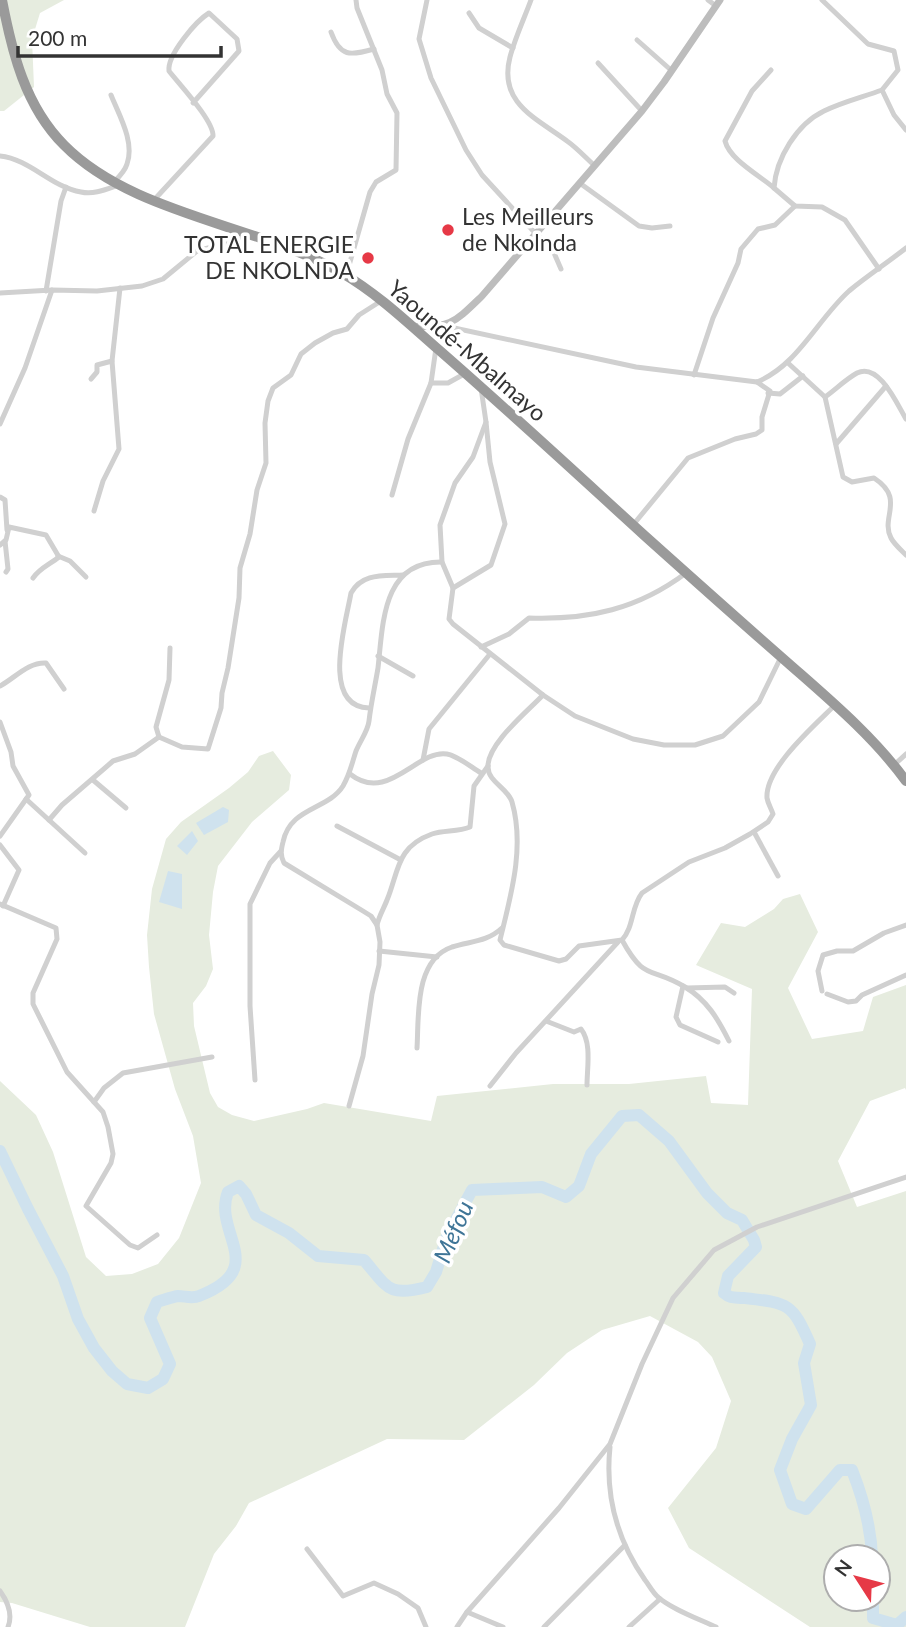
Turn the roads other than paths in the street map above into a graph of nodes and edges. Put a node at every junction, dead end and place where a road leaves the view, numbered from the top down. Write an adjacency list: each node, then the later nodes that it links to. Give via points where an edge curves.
1 (2, 0): 23 (highway, Yaoundé-Mbalmayo, via 21,78 38,110 62,144)
2 (356, 0): 12 (street)
3 (427, 0): 31 (street, via 419,39 431,78 482,175)
4 (531, 0): 11 (street)
5 (708, 0): 7 (street)
6 (822, 0): 16 (street, via 868,44 894,51 898,70)
7 (718, 3): 15 (street)
8 (469, 13): 11 (street, via 479,28)
9 (331, 32): 12 (street, via 343,52)
10 (637, 40): 15 (street)
11 (513, 48): 22 (street, via 508,77 519,105)
12 (374, 49): 37 (street, via 397,113 396,170 376,182 370,192)
13 (598, 63): 19 (street)
14 (771, 70): 26 (street, via 752,91 725,141)
15 (672, 71): 19 (street)
16 (882, 90): 20 (street); 26 (street, via 822,112 805,126 781,155)
17 (111, 95): 23 (street, via 129,153)
18 (193, 103): 18 (street, via 168,64 209,13 237,39 239,51); 27 (street, via 212,127 213,136)
19 (642, 111): 22 (street)
20 (906, 130)
21 (0, 156): 25 (street, via 13,158)
22 (595, 166): 24 (street)
23 (117, 184): 25 (street, via 94,193); 27 (highway, Yaoundé-Mbalmayo)
24 (581, 184): 29 (street, via 639,226); 31 (street)
25 (66, 187): 39 (street)
26 (774, 188): 28 (street)
27 (154, 200): 30 (highway, Yaoundé-Mbalmayo)
28 (795, 205): 36 (street, via 822,207 845,220); 48 (street, via 775,225 758,229 741,249)
29 (670, 226)
30 (255, 235): 37 (highway, Yaoundé-Mbalmayo); 38 (street, via 197,251 163,279)
31 (537, 235): 32 (street); 43 (street, via 482,296)
32 (551, 246): 34 (street); 35 (street)
33 (906, 248): 36 (street)
34 (571, 250)
35 (561, 269)
36 (879, 269): 46 (street, via 849,292)
37 (346, 275): 41 (highway, Yaoundé-Mbalmayo)
38 (120, 288): 39 (street); 45 (street)
39 (49, 290): 40 (street); 59 (street, via 25,368)
40 (0, 293)
41 (381, 302): 42 (highway, Yaoundé-Mbalmayo); 88 (street, via 359,315 347,329 301,354 291,375 273,388 265,423 266,463 240,568 229,668 216,725 208,749 181,747)
42 (411, 326): 43 (street); 44 (highway, Yaoundé-Mbalmayo)
43 (445, 326): 48 (street)
44 (436, 348): 47 (highway, Yaoundé-Mbalmayo); 52 (street)
45 (112, 361): 50 (street, via 97,365); 63 (street, via 119,449)
46 (788, 363): 49 (street); 51 (street)
47 (466, 373): 52 (street, via 447,383); 53 (highway, Yaoundé-Mbalmayo)
48 (694, 375): 51 (street)
49 (803, 376): 55 (street, via 780,394); 56 (street)
50 (91, 379)
51 (757, 382): 55 (street)
52 (431, 383): 61 (street)
53 (480, 385): 58 (street); 64 (highway, Yaoundé-Mbalmayo)
54 (886, 386): 56 (street, via 876,374 859,372); 57 (street); 60 (street)
55 (768, 393): 64 (street, via 762,430 688,458)
56 (825, 397): 60 (street)
57 (906, 419)
58 (486, 422): 69 (street, via 440,525); 75 (street, via 505,524 491,565)
59 (0, 424)
60 (836, 444): 67 (street, via 846,481 874,478 890,496 891,538)
61 (392, 495)
62 (0, 497): 65 (street, via 5,500)
63 (94, 511)
64 (633, 525): 71 (highway, Yaoundé-Mbalmayo)
65 (8, 530): 66 (street); 68 (street, via 46,535)
66 (3, 543): 70 (street)
67 (906, 555)
68 (58, 556): 73 (street); 74 (street)
69 (442, 562): 72 (street, via 421,564); 75 (street)
70 (6, 572)
71 (686, 573): 76 (street, via 640,602 610,611 529,618); 80 (highway, Yaoundé-Mbalmayo)
72 (403, 575): 79 (street, via 383,614); 86 (street, via 365,578 351,593 339,680 354,705)
73 (86, 577)
74 (33, 578)
75 (453, 588): 76 (street, via 449,619)
76 (481, 647): 78 (street)
77 (170, 648): 88 (street, via 169,680 156,727)
78 (490, 654): 84 (street); 90 (street, via 429,729)
79 (379, 656): 81 (street); 86 (street)
80 (781, 657): 84 (street, via 759,702 723,736 695,745 633,739 590,723); 85 (highway, Yaoundé-Mbalmayo)
81 (413, 676)
82 (0, 686): 83 (street, via 41,662)
83 (64, 689)
84 (543, 695): 92 (street, via 499,741)
85 (835, 705): 91 (highway, Yaoundé-Mbalmayo); 101 (street, via 784,758 768,790 772,818)
86 (369, 708): 94 (street, via 369,724)
87 (0, 722): 97 (street, via 13,766 29,795)
88 (159, 737): 95 (street, via 135,754 113,761)
89 (906, 754): 91 (street)
90 (423, 760): 93 (street, via 449,754); 94 (street, via 377,782 361,782)
91 (894, 765): 96 (highway, Yaoundé-Mbalmayo)
92 (488, 766): 93 (street); 110 (street, via 490,775 511,798 517,828)
93 (481, 773): 106 (street, via 474,786 470,827 424,837)
94 (350, 774): 104 (street, via 341,789 307,810 285,831)
95 (93, 780): 98 (street); 99 (street)
96 (906, 781)
97 (26, 799): 99 (street); 102 (street)
98 (126, 808)
99 (49, 820): 105 (street)
100 (337, 826): 106 (street)
101 (754, 832): 107 (street); 112 (street, via 689,862 642,893)
102 (0, 836)
103 (0, 845): 108 (street, via 19,870)
104 (281, 851): 109 (street, via 284,863 371,916); 123 (street, via 250,904)
105 (85, 853)
106 (399, 859): 109 (street)
107 (778, 876)
108 (2, 905): 126 (street, via 56,928 57,939 33,993 33,1004 67,1072)
109 (377, 925): 113 (street)
110 (504, 925): 112 (street, via 500,940 504,945 559,961 582,945); 114 (street, via 493,937 451,948)
111 (906, 925): 115 (street, via 853,951 822,955 818,971 824,992 848,1002)
112 (620, 941): 116 (street, via 640,968); 118 (street)
113 (379, 951): 114 (street); 127 (street, via 363,1056)
114 (437, 957): 121 (street, via 422,982)
115 (906, 975)
116 (685, 987): 117 (street, via 725,987); 119 (street, via 715,1014); 120 (street, via 676,1017 680,1026)
117 (734, 993)
118 (546, 1021): 124 (street, via 583,1031 588,1042); 125 (street)
119 (729, 1041)
120 (718, 1042)
121 (417, 1048)
122 (212, 1057): 126 (street, via 123,1073)
123 (255, 1080)
124 (587, 1085)
125 (490, 1087)
126 (94, 1102): 129 (street, via 103,1112 113,1154 86,1206 138,1248)
127 (349, 1106)
128 (906, 1177): 130 (street, via 757,1227 714,1250 673,1298)
129 (157, 1236)
130 (610, 1444): 131 (street, via 611,1504); 135 (street)
131 (625, 1545): 134 (street); 140 (street)
132 (307, 1549): 137 (street, via 343,1596 374,1583 418,1608)
133 (0, 1591): 136 (street, via 9,1604)
134 (660, 1599): 141 (street); 142 (street)
135 (467, 1612): 138 (street); 139 (street)
136 (8, 1627)
137 (426, 1627)
138 (457, 1627)
139 (503, 1627)
140 (544, 1627)
141 (629, 1627)
142 (716, 1627)

